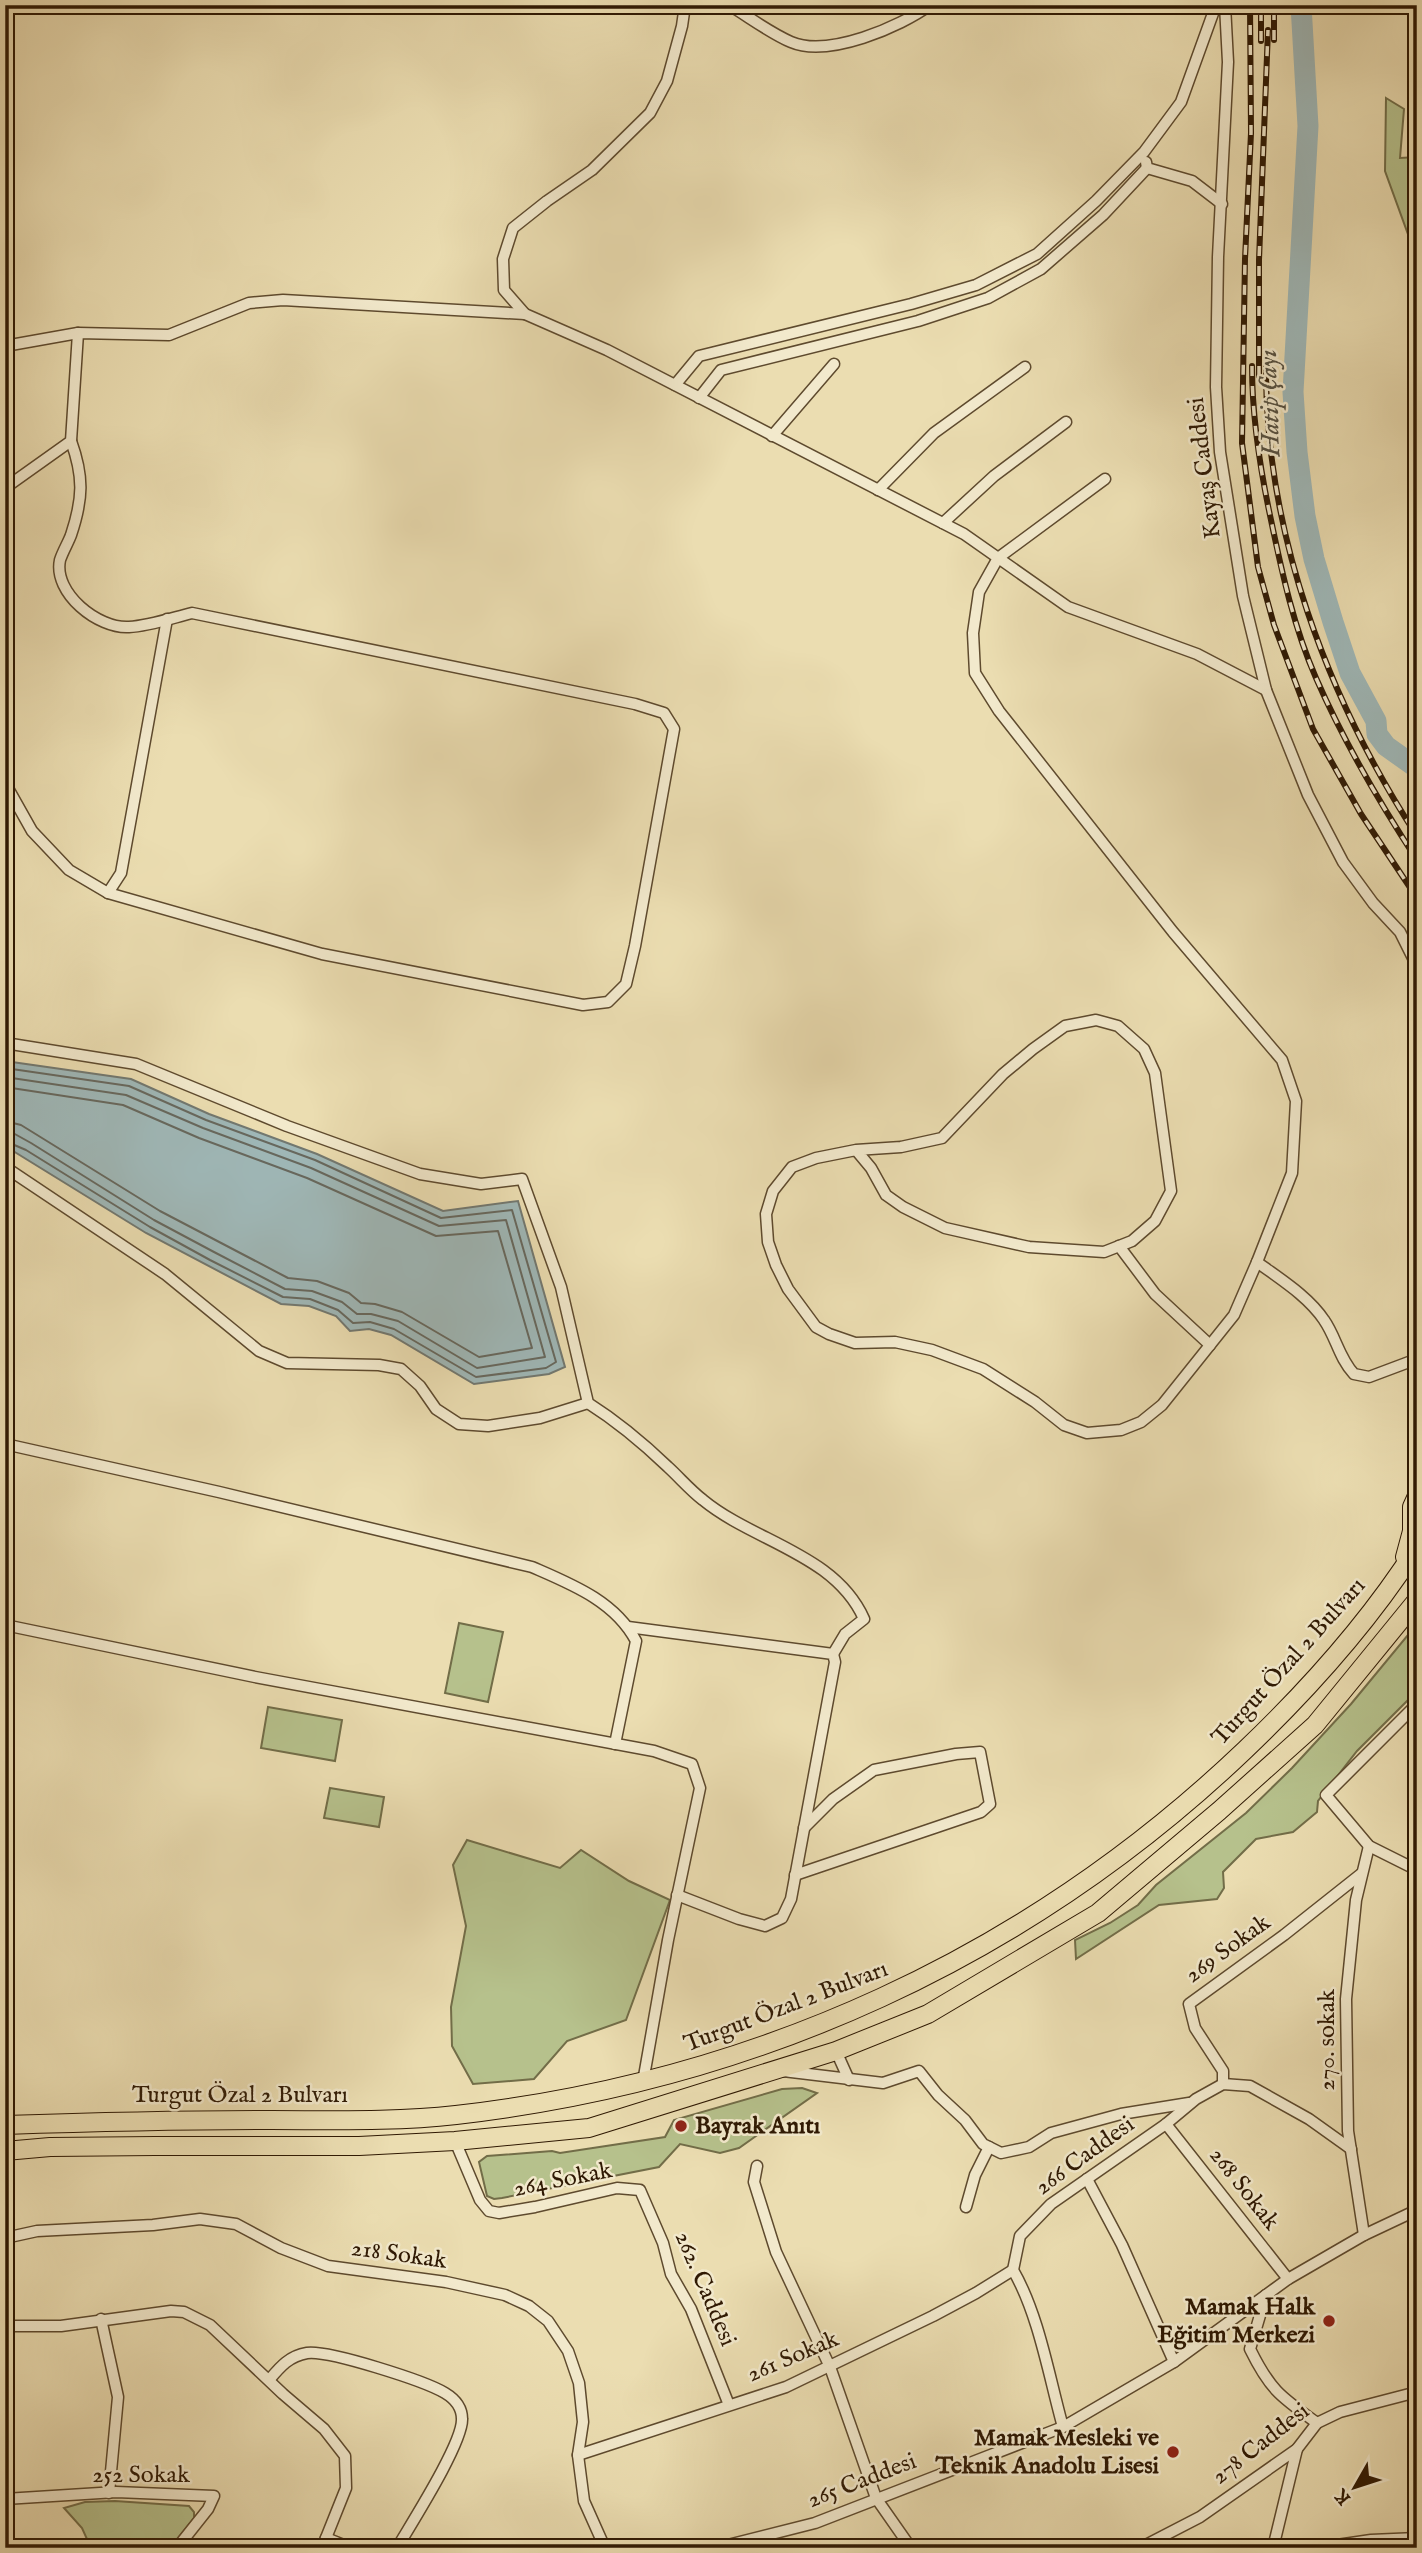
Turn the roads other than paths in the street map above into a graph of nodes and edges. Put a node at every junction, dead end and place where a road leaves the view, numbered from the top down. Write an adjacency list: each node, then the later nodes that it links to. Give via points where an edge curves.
1 (685, 5): 9 (street, via 667,81 650,113 592,170 513,228 503,259 504,289)
2 (730, 5): 3 (street, via 792,43 818,45 861,39 909,20)
3 (930, 5)
4 (1216, 5): 6 (street, via 1181,102)
5 (1225, 5): 8 (street, Kayaş Caddesi, via 1228,62)
6 (1144, 152): 7 (street); 14 (street, via 1037,254 976,285 699,356)
7 (1147, 168): 8 (street, via 1192,181); 15 (street, via 1103,215 1041,269 988,298 918,321 721,370)
8 (1222, 204): 25 (street, Kayaş Caddesi, via 1216,387 1220,452 1243,596)
9 (525, 314): 10 (street, via 283,300 249,303 169,335); 14 (street)
10 (78, 333): 11 (street); 18 (street)
11 (5, 346)
12 (834, 364): 17 (street)
13 (1025, 368): 21 (street, via 934,433)
14 (675, 385): 15 (street)
15 (699, 398): 17 (street)
16 (1066, 422): 22 (street)
17 (772, 436): 21 (street)
18 (72, 441): 20 (street); 24 (street, via 82,487 60,561 60,580 92,616 127,627)
19 (1105, 479): 23 (street)
20 (5, 488)
21 (878, 490): 22 (street)
22 (943, 523): 23 (street)
23 (998, 558): 25 (street, via 1068,607 1197,654); 35 (street, via 979,592 973,632 975,673 999,711 1165,921 1282,1059 1296,1101 1292,1172)
24 (167, 619): 27 (street, via 121,873); 27 (street, via 192,613 664,713 674,729 635,946 626,984 608,1002 583,1005 322,954)
25 (1266, 690): 28 (street, Kayaş Caddesi, via 1308,795 1343,862)
26 (5, 783): 27 (street, via 32,831 69,870)
27 (108, 893)
28 (1399, 932): 29 (street); 30 (street, Kayaş Caddesi)
29 (1417, 954)
30 (1417, 965)
31 (5, 1043): 38 (street, via 136,1064 420,1174 481,1184 522,1179 561,1287)
32 (856, 1150): 34 (street, via 886,1195 945,1228 1029,1247 1104,1252); 34 (street, via 942,1138 1003,1074 1065,1026 1096,1020 1118,1026 1144,1049 1155,1073 1171,1191 1155,1222); 36 (street, via 792,1167 773,1191 766,1214 768,1242 788,1289 816,1327 855,1343 895,1342 983,1368 1064,1425 1087,1433 1121,1430 1141,1422 1162,1405)
33 (5, 1167): 38 (street, via 166,1274 259,1351 287,1363 401,1369 436,1409 459,1424 488,1426 527,1420)
34 (1119, 1246): 36 (street, via 1155,1294)
35 (1257, 1262): 36 (street, via 1234,1315); 37 (street, via 1301,1295 1325,1321 1354,1374 1369,1377)
36 (1210, 1345)
37 (1417, 1359)
38 (588, 1404): 46 (street, via 618,1422 702,1500 742,1527 816,1564 845,1587 864,1619 845,1634)
39 (5, 1444): 45 (street, via 532,1567 580,1588)
40 (1417, 1496): 42 (highway)
41 (1417, 1547): 42 (highway, Turgut Özal 2 Bulvarı)
42 (1401, 1572): 58 (highway, Turgut Özal 2 Bulvarı, via 1281,1716 1147,1836 1038,1913 907,1987 759,2048)
43 (1417, 1600): 55 (highway, Turgut Özal 2 Bulvarı, via 1315,1726 1098,1913 928,2014)
44 (5, 1625): 48 (street, via 262,1679)
45 (628, 1627): 46 (street); 48 (street, via 636,1641)
46 (833, 1654): 49 (street)
47 (1417, 1704): 50 (street, via 1326,1795)
48 (615, 1744): 54 (street, via 692,1764 700,1788)
49 (804, 1828): 53 (street); 53 (street, via 833,1799 874,1770 980,1752 990,1804 981,1812)
50 (1369, 1846): 51 (street); 52 (street, 270. sokak)
51 (1417, 1870)
52 (1362, 1874): 59 (street, 269 Sokak, via 1189,2004 1195,2028 1223,2071); 65 (street, 270. sokak, via 1346,1999)
53 (795, 1875): 54 (street, via 782,1918 765,1926)
54 (677, 1895): 58 (street)
55 (836, 2052): 56 (highway, Turgut Özal 2 Bulvarı); 57 (street)
56 (773, 2070): 57 (street); 63 (highway, Turgut Özal 2 Bulvarı, via 589,2128)
57 (849, 2080): 64 (street, via 883,2083 919,2071)
58 (643, 2083): 62 (highway, Turgut Özal 2 Bulvarı, via 451,2116)
59 (1223, 2084): 60 (street, 266 Caddesi); 65 (street, via 1250,2086)
60 (1192, 2102): 61 (street, 266 Caddesi); 64 (street, via 1121,2114 1051,2133 1028,2147 1001,2153)
61 (1166, 2124): 68 (street, 266 Caddesi); 75 (street, 268 Sokak)
62 (5, 2125)
63 (455, 2141): 66 (highway, Turgut Özal 2 Bulvarı); 69 (street, 264 Sokak, via 489,2211 535,2207 618,2188)
64 (989, 2147): 70 (street)
65 (1351, 2149): 72 (street, 270. sokak)
66 (5, 2151)
67 (757, 2166): 80 (street, via 754,2182 776,2252)
68 (1087, 2179): 74 (street, 266 Caddesi, via 1051,2204 1020,2236); 79 (street)
69 (640, 2190): 83 (street, 262. Caddesi)
70 (966, 2207)
71 (1417, 2210): 72 (street, 265 Caddesi)
72 (1364, 2235): 75 (street, 265 Caddesi)
73 (5, 2238): 87 (street, 218 Sokak, via 37,2231 200,2219 236,2224 328,2266 505,2295 548,2321 568,2351 579,2383 583,2422)
74 (1013, 2270): 80 (street, 261 Sokak); 85 (street, via 1036,2328)
75 (1288, 2279): 76 (street, 265 Caddesi)
76 (1267, 2295): 79 (street, 265 Caddesi); 84 (street, via 1250,2349 1278,2394)
77 (102, 2319): 78 (street, via 61,2326); 81 (street, via 184,2312 211,2325); 88 (street, via 118,2397)
78 (5, 2326)
79 (1174, 2362): 85 (street, 265 Caddesi)
80 (830, 2367): 83 (street, 261 Sokak); 89 (street)
81 (269, 2380): 92 (street, via 324,2428 345,2456 346,2488); 95 (street, via 286,2361 310,2353 389,2371 455,2401 462,2419 460,2430)
82 (1417, 2392): 84 (street, 278 Caddesi, via 1340,2412)
83 (729, 2405): 87 (street, 261 Sokak)
84 (1317, 2423): 86 (street, 278 Caddesi)
85 (1063, 2427): 89 (street, 265 Caddesi)
86 (1297, 2449): 99 (street, 278 Caddesi, via 1200,2517); 100 (street)
87 (578, 2455): 96 (street, 218 Sokak, via 584,2501)
88 (109, 2493): 90 (street, 252 Sokak); 93 (street, 252 Sokak, via 214,2496)
89 (876, 2498): 97 (street, 265 Caddesi, via 815,2523); 98 (street)
90 (5, 2499)
91 (1417, 2538): 101 (street)
92 (324, 2543): 94 (street)
93 (177, 2548)
94 (351, 2548)
95 (397, 2548)
96 (605, 2548)
97 (716, 2548)
98 (911, 2548)
99 (1140, 2548)
100 (1272, 2548)
101 (1317, 2548)

